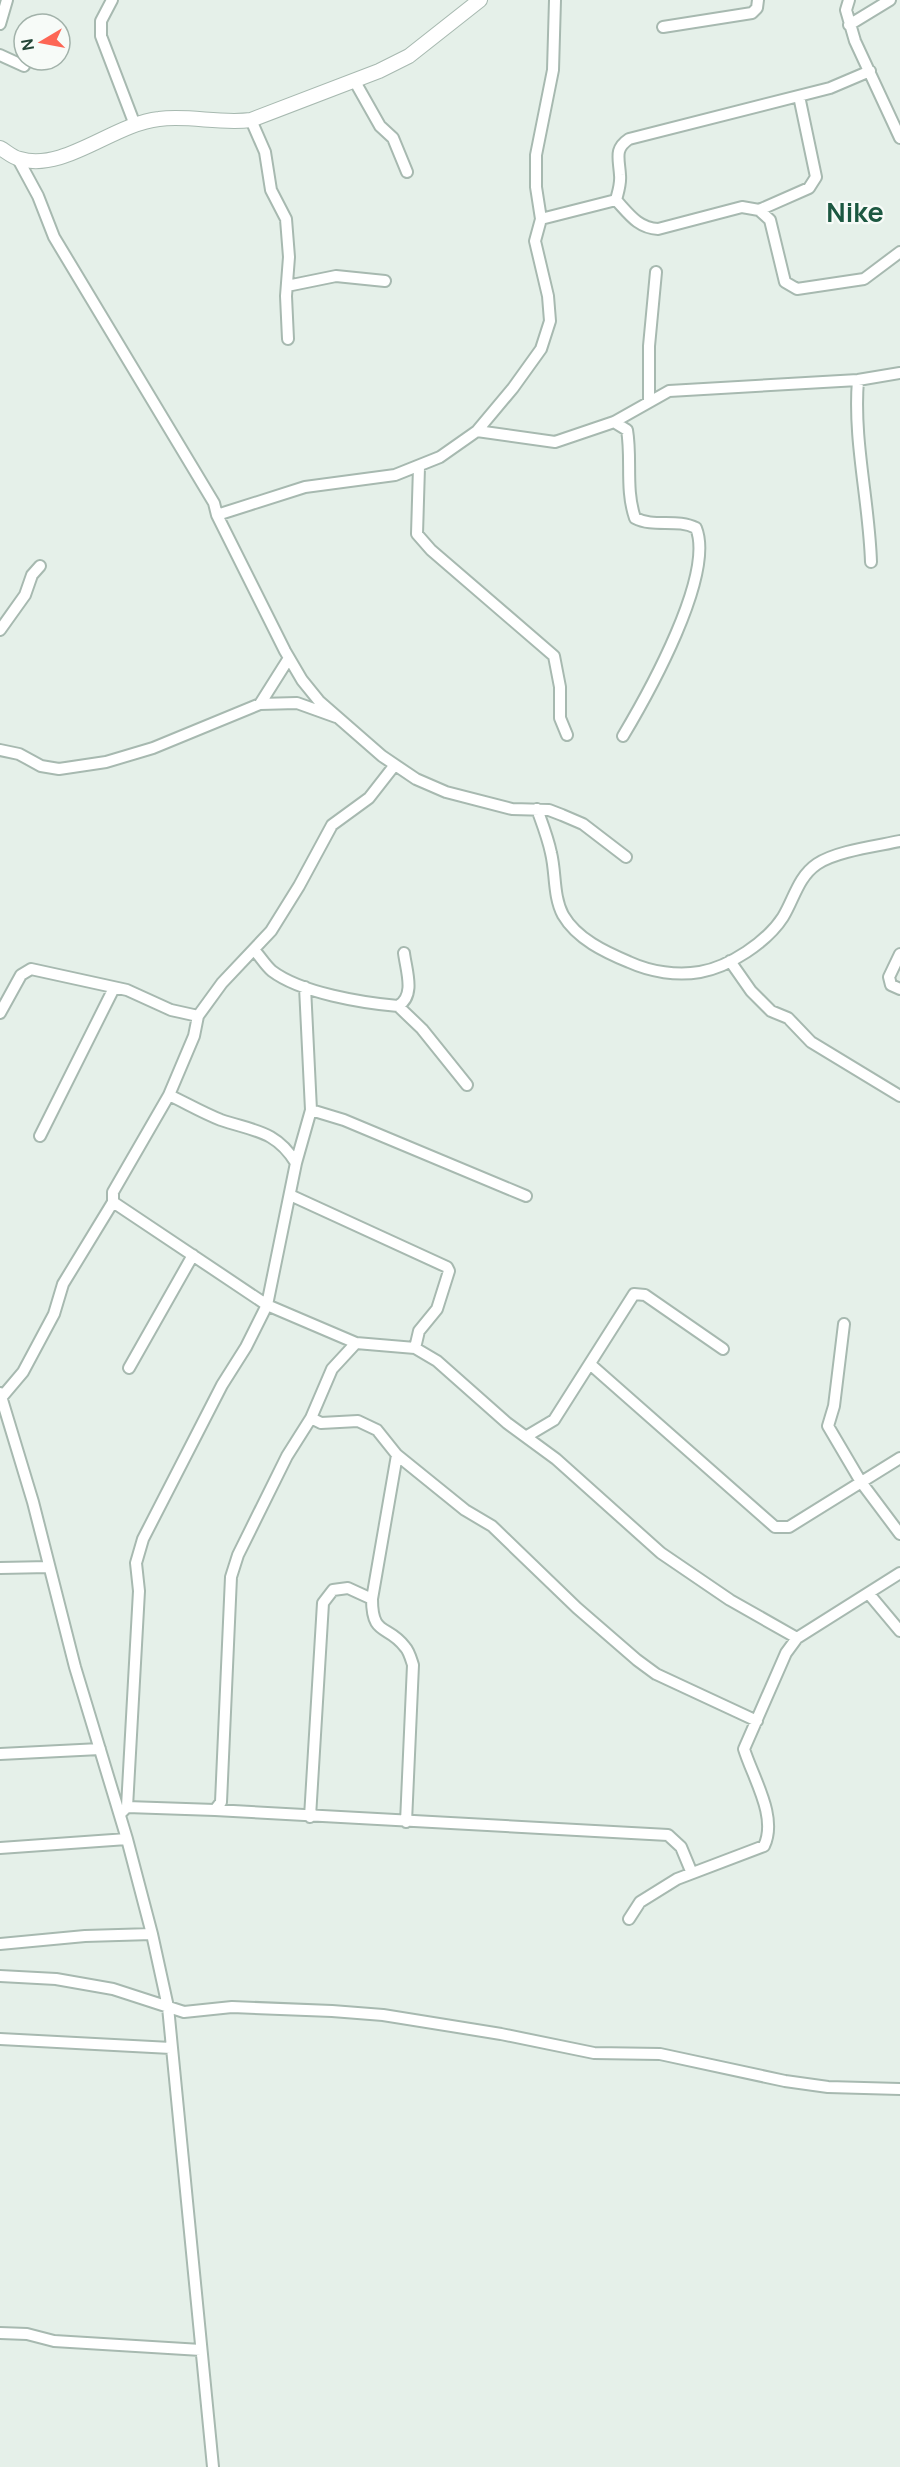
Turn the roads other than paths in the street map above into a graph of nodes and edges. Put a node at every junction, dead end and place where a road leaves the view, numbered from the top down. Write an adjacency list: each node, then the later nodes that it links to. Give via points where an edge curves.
1 (7, 0): 8 (street)
2 (112, 0): 15 (street, via 100,29)
3 (480, 0): 12 (street, via 409,56)
4 (555, 0): 22 (street, via 553,70 536,155)
5 (758, 0): 10 (street, via 752,13)
6 (849, 0): 9 (street)
7 (890, 0): 9 (street)
8 (0, 24)
9 (849, 25): 11 (street)
10 (663, 27)
11 (870, 71): 13 (street); 16 (street)
12 (354, 80): 14 (street); 19 (street, via 380,126 393,138)
13 (799, 96): 20 (street, via 629,139 617,155 621,184); 21 (street, via 816,177 809,188)
14 (251, 120): 15 (street, via 230,123 166,118); 26 (street, via 265,152 271,190 286,219)
15 (135, 125): 18 (street, via 50,162)
16 (900, 138)
17 (0, 148): 18 (street)
18 (18, 159): 34 (street, via 54,237 163,415 214,503)
19 (407, 172)
20 (616, 200): 21 (street, via 640,225 658,229 742,207); 22 (street)
21 (759, 210): 23 (street, via 770,220 785,282 797,289 864,279)
22 (540, 219): 32 (street, via 535,242 548,296 547,334 513,388)
23 (900, 252)
24 (656, 272): 30 (street, via 649,346)
25 (385, 281): 26 (street, via 336,276)
26 (287, 286): 27 (street)
27 (288, 339)
28 (900, 373): 29 (street)
29 (858, 380): 30 (street, via 669,392); 35 (street, via 855,411 870,519)
30 (649, 402): 31 (street)
31 (614, 422): 32 (street, via 555,442); 42 (street, via 627,430 635,518 653,524 688,525 696,528 699,538 694,576 678,630)
32 (477, 431): 33 (street, via 459,446)
33 (419, 467): 34 (street, via 395,476 305,487); 41 (street, via 417,534 554,657 560,687 560,718)
34 (217, 515): 38 (street)
35 (871, 562)
36 (40, 566): 37 (street)
37 (0, 630)
38 (289, 658): 39 (street); 40 (street, via 312,693)
39 (260, 704): 40 (street, via 297,703); 43 (street, via 153,748 106,762 51,769)
40 (341, 718): 44 (street)
41 (567, 735)
42 (623, 736)
43 (0, 750)
44 (394, 766): 45 (street, via 446,792 512,809); 48 (street, via 369,798 332,825 287,906)
45 (537, 809): 47 (street, via 583,824); 51 (street, via 552,854 555,890 563,915 579,934 639,967 669,973 701,972)
46 (900, 841): 51 (street, via 819,863 806,873 782,918 759,942)
47 (626, 857)
48 (254, 950): 52 (street, via 273,971); 57 (street, via 222,983)
49 (404, 953): 55 (street, via 409,992 405,1002)
50 (900, 954): 54 (street, via 889,977 891,985)
51 (730, 961): 60 (street, via 771,1011 788,1018 811,1042)
52 (305, 987): 55 (street); 61 (street)
53 (114, 988): 56 (street, via 26,970); 57 (street); 62 (street)
54 (900, 989)
55 (398, 1006): 58 (street)
56 (0, 1013)
57 (198, 1016): 59 (street, via 194,1036)
58 (467, 1085)
59 (169, 1095): 63 (street, via 221,1120 257,1128 287,1148); 66 (street, via 113,1192)
60 (900, 1096)
61 (311, 1110): 63 (street); 65 (street)
62 (40, 1136)
63 (296, 1163): 64 (street)
64 (290, 1195): 68 (street); 71 (street, via 447,1267 437,1309 419,1331)
65 (526, 1196)
66 (113, 1202): 67 (street); 75 (street, via 63,1284 54,1314 23,1372)
67 (193, 1255): 68 (street); 74 (street)
68 (267, 1305): 70 (street); 93 (street, via 143,1539 136,1563 139,1591)
69 (844, 1324): 80 (street, via 828,1426)
70 (356, 1343): 71 (street); 76 (street, via 332,1369)
71 (416, 1348): 77 (street)
72 (723, 1348): 73 (street, via 639,1293 629,1298)
73 (590, 1364): 77 (street, via 554,1419); 80 (street, via 775,1527 789,1527)
74 (129, 1368)
75 (1, 1395): 82 (street)
76 (311, 1419): 78 (street, via 367,1424 377,1430); 92 (street, via 287,1455 231,1577 220,1802)
77 (527, 1436): 88 (street, via 661,1553 730,1600)
78 (397, 1455): 86 (street); 89 (street, via 465,1510 492,1526 637,1660 656,1674)
79 (900, 1458): 80 (street)
80 (861, 1482): 81 (street)
81 (900, 1534)
82 (49, 1567): 83 (street); 90 (street)
83 (0, 1568)
84 (900, 1573): 85 (street)
85 (869, 1594): 87 (street); 88 (street)
86 (372, 1599): 94 (street, via 348,1588 333,1590 323,1603); 95 (street, via 374,1622 405,1646 413,1665)
87 (900, 1631)
88 (797, 1638): 89 (street, via 786,1653)
89 (757, 1721): 98 (street, via 744,1749 770,1830 764,1846)
90 (100, 1749): 91 (street); 93 (street)
91 (0, 1754)
92 (214, 1810): 93 (street); 94 (street)
93 (124, 1811): 96 (street)
94 (310, 1817): 95 (street)
95 (406, 1822): 98 (street, via 668,1835 681,1847)
96 (126, 1839): 97 (street); 100 (street)
97 (0, 1848)
98 (691, 1871): 99 (street, via 640,1902)
99 (629, 1919)
100 (152, 1934): 101 (street); 103 (street)
101 (0, 1944)
102 (0, 1976): 103 (street, via 56,1979 113,1989)
103 (168, 2007): 105 (street); 106 (street, via 184,2012 232,2007 383,2015 594,2053 660,2054 785,2081)
104 (0, 2039): 105 (street)
105 (171, 2048): 108 (street)
106 (900, 2089)
107 (0, 2334): 108 (street)
108 (201, 2350): 109 (street)
109 (213, 2467)

